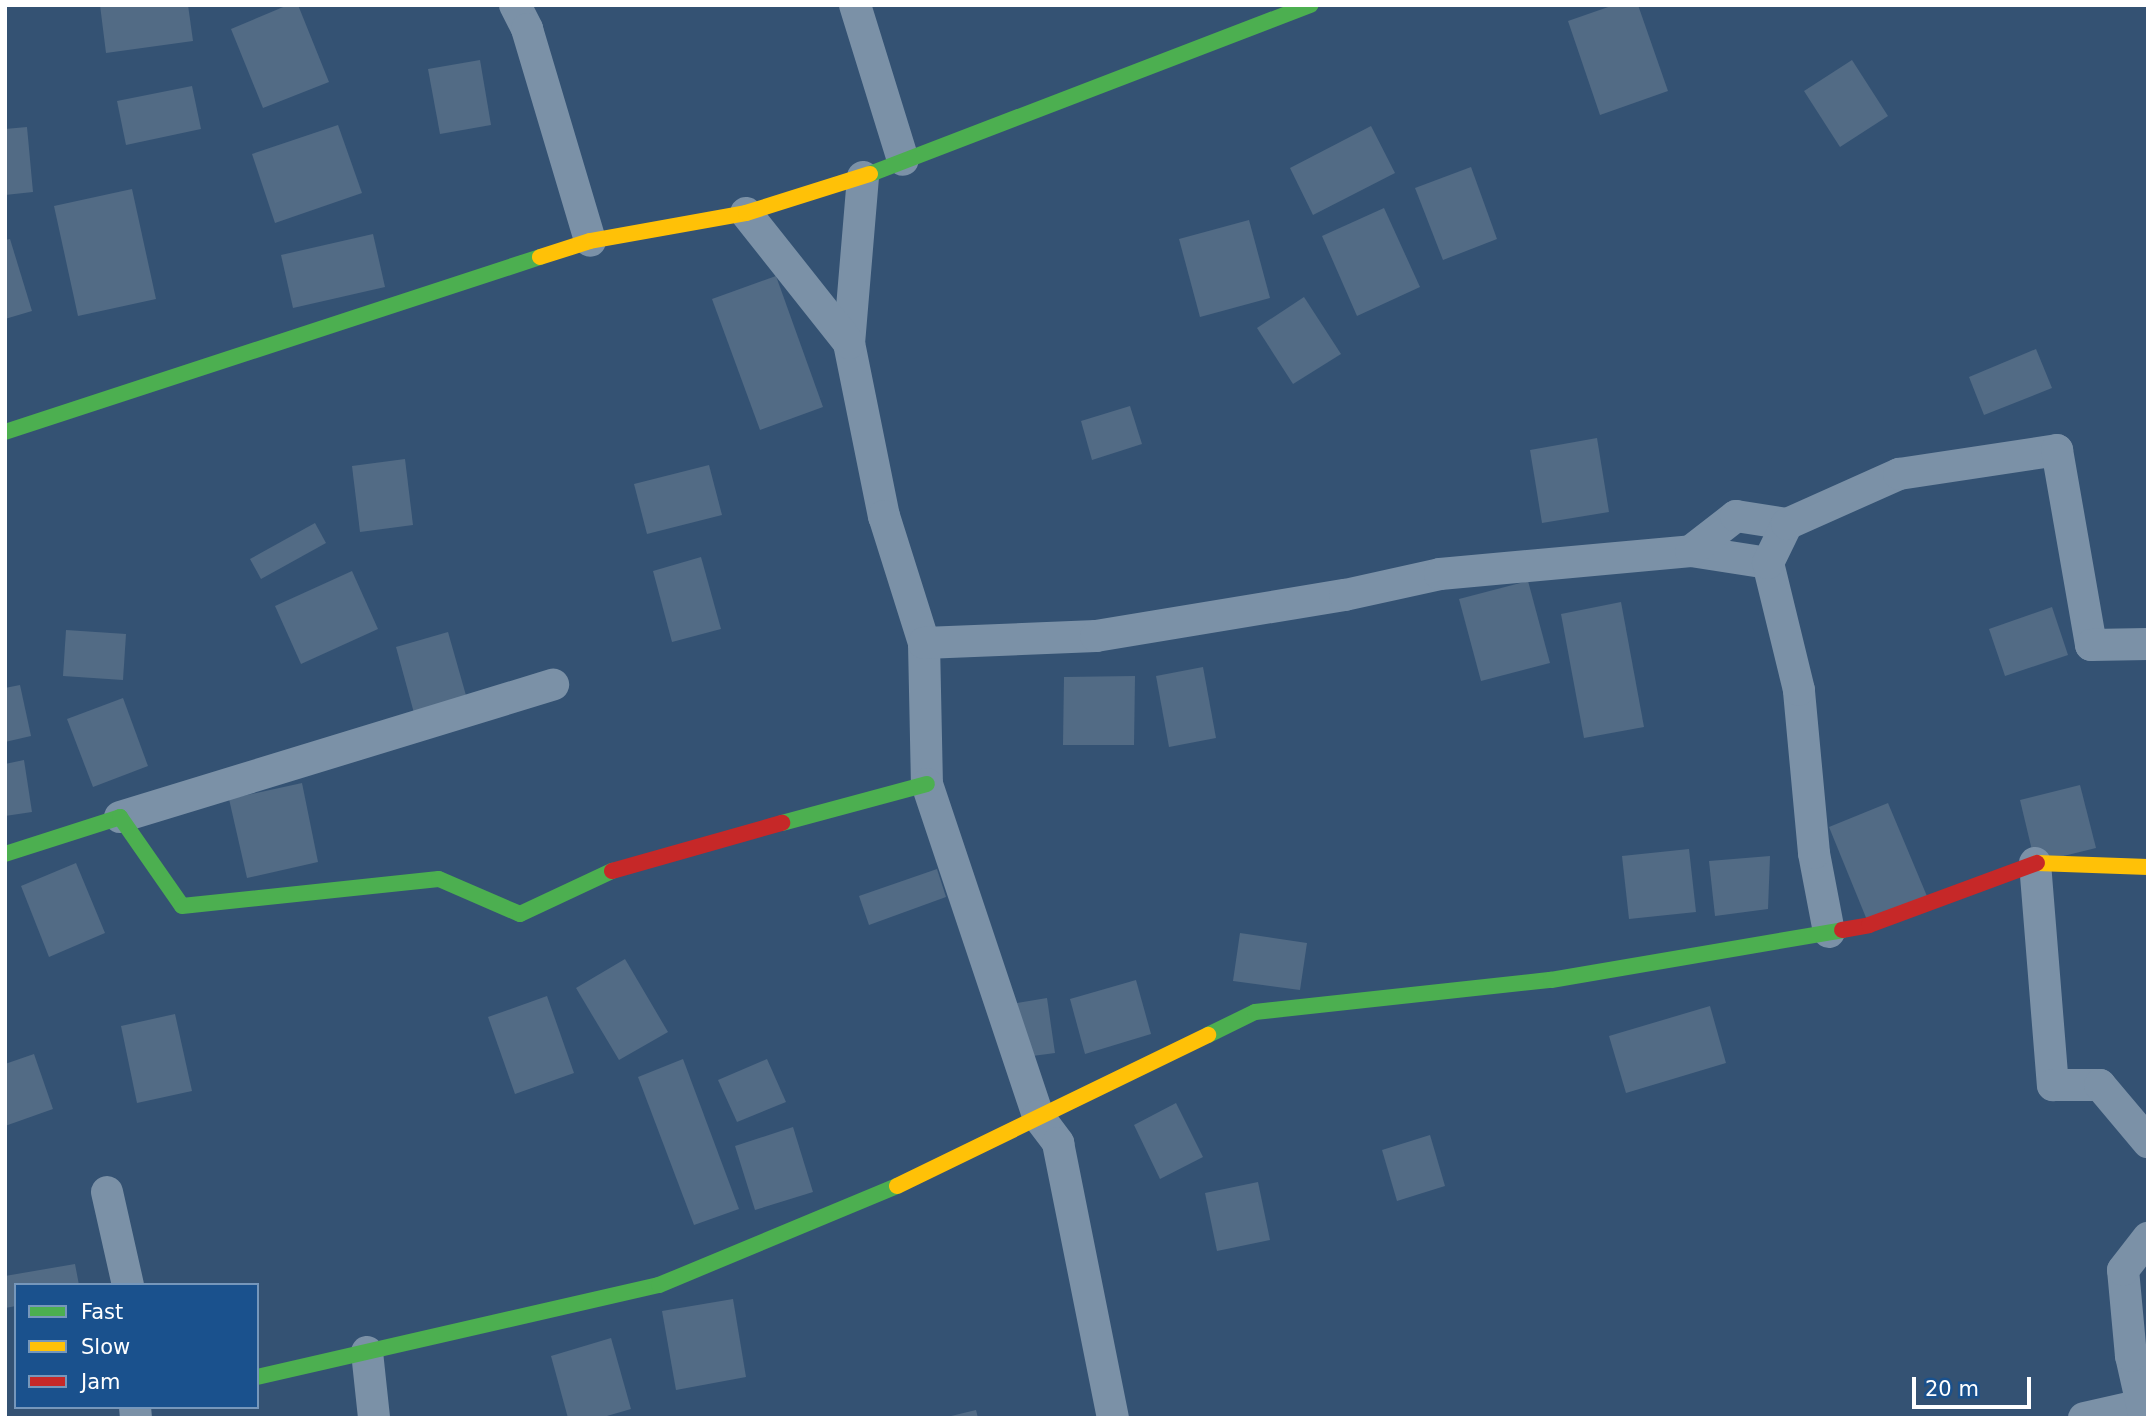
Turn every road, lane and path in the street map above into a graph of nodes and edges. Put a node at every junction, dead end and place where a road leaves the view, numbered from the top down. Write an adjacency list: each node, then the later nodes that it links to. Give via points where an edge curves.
1 (515, 5): 7 (street, via 527,29)
2 (855, 5): 4 (street)
3 (1311, 5): 4 (street)
4 (903, 160): 5 (street)
5 (863, 177): 6 (street); 8 (street)
6 (746, 213): 7 (street); 8 (street)
7 (590, 241): 9 (street)
8 (849, 343): 13 (street, via 884,516)
9 (5, 432)
10 (1787, 524): 11 (street, via 1736,516); 12 (street); 14 (street, via 1899,474 2057,450 2091,645)
11 (1691, 551): 12 (street); 13 (street, via 1440,574 1345,595 1096,636)
12 (1769, 563): 21 (street, via 1799,690 1814,853)
13 (924, 643): 16 (street)
14 (2148, 644)
15 (552, 685): 17 (street)
16 (927, 784): 17 (street, via 623,866 520,914 439,879 182,906); 22 (street)
17 (120, 817): 18 (street)
18 (5, 853)
19 (2035, 863): 20 (street); 21 (street, via 1869,925); 23 (street, via 2053,1085 2100,1085)
20 (2148, 867)
21 (1829, 932): 22 (street, via 1552,979 1255,1012)
22 (1038, 1116): 27 (street, via 915,1180 659,1285); 31 (street, via 1058,1143)
23 (2148, 1142)
24 (107, 1192): 26 (street)
25 (2148, 1238): 29 (street, via 2123,1270)
26 (128, 1283)
27 (367, 1352): 28 (street); 30 (street)
28 (259, 1377)
29 (2143, 1412): 32 (street)
30 (374, 1418)
31 (1113, 1418)
32 (2084, 1418)

